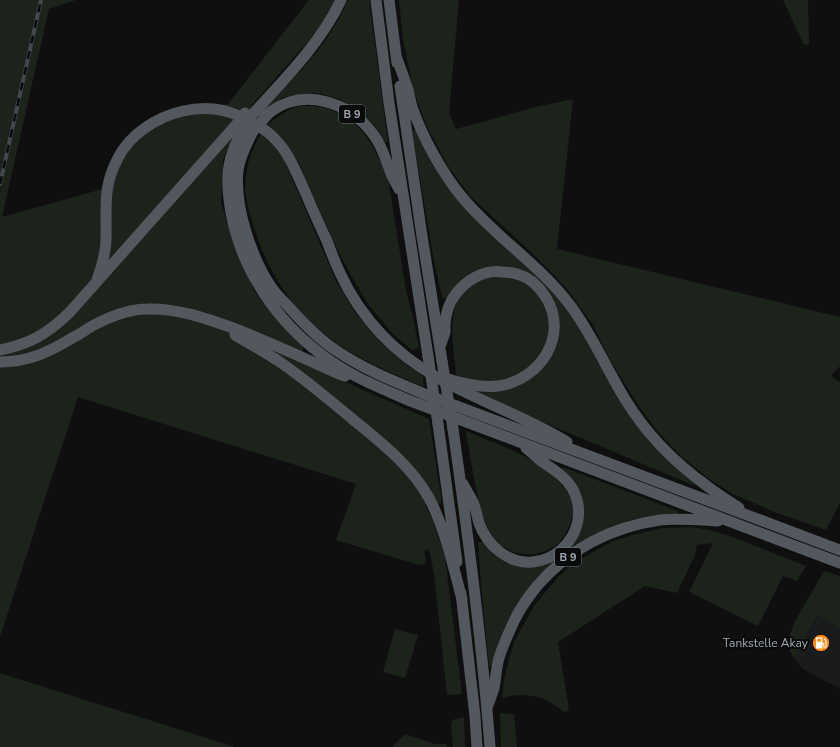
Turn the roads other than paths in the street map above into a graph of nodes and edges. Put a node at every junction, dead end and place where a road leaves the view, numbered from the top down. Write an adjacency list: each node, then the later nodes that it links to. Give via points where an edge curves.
1 (341, 0): 5 (highway, via 314,44 268,97 248,115)
2 (376, 0): 6 (highway)
3 (389, 0): 4 (highway)
4 (396, 56): 9 (highway); 17 (highway, via 419,125 447,178 480,216 555,287 570,305 583,323 626,400 653,438 691,474)
5 (245, 127): 6 (highway, B 9, bridge, via 262,121 281,106 306,99 330,102 342,107 356,116 380,144 392,177); 7 (highway); 13 (highway, via 237,138 232,152 228,191 236,235 248,267 275,309 298,335 335,364); 15 (highway, B 9, via 247,143 238,171 238,191 245,228 264,276 306,326 336,351 376,373 427,395)
6 (403, 197): 21 (highway, B 9, bridge)
7 (96, 283): 10 (highway, via 69,313 40,337); 12 (highway, via 106,241 107,188 111,173 125,146 148,126 177,112 206,109 230,112 255,123 276,140 290,159 340,273 362,310 394,346)
8 (208, 319): 11 (highway, via 179,311 132,311 97,324 33,358); 13 (highway, via 285,349 339,374); 21 (highway, via 280,362 405,465 418,481 439,518)
9 (440, 346): 12 (highway, via 445,333 446,315 454,296 469,281 488,273 499,271 520,275 532,281 548,301 555,323 551,346 546,355 526,376 512,382 499,386 472,385); 16 (highway, bridge)
10 (0, 350)
11 (0, 362)
12 (428, 372): 15 (highway, via 462,392 548,430)
13 (376, 386): 14 (highway)
14 (518, 442): 16 (highway, via 564,478 576,498 576,530 566,545 549,558 538,562 518,561 492,545 479,524 473,502); 18 (highway)
15 (590, 456): 17 (highway, B 9)
16 (460, 478): 22 (highway)
17 (751, 517): 19 (highway, B 9)
18 (729, 521): 20 (highway, B 9); 22 (highway, B 9, via 682,519 640,524 604,536 569,556 543,580 516,617 499,659)
19 (840, 550)
20 (840, 563)
21 (462, 599): 23 (highway, B 9)
22 (488, 706): 24 (highway, B 9)
23 (477, 747)
24 (490, 747)

